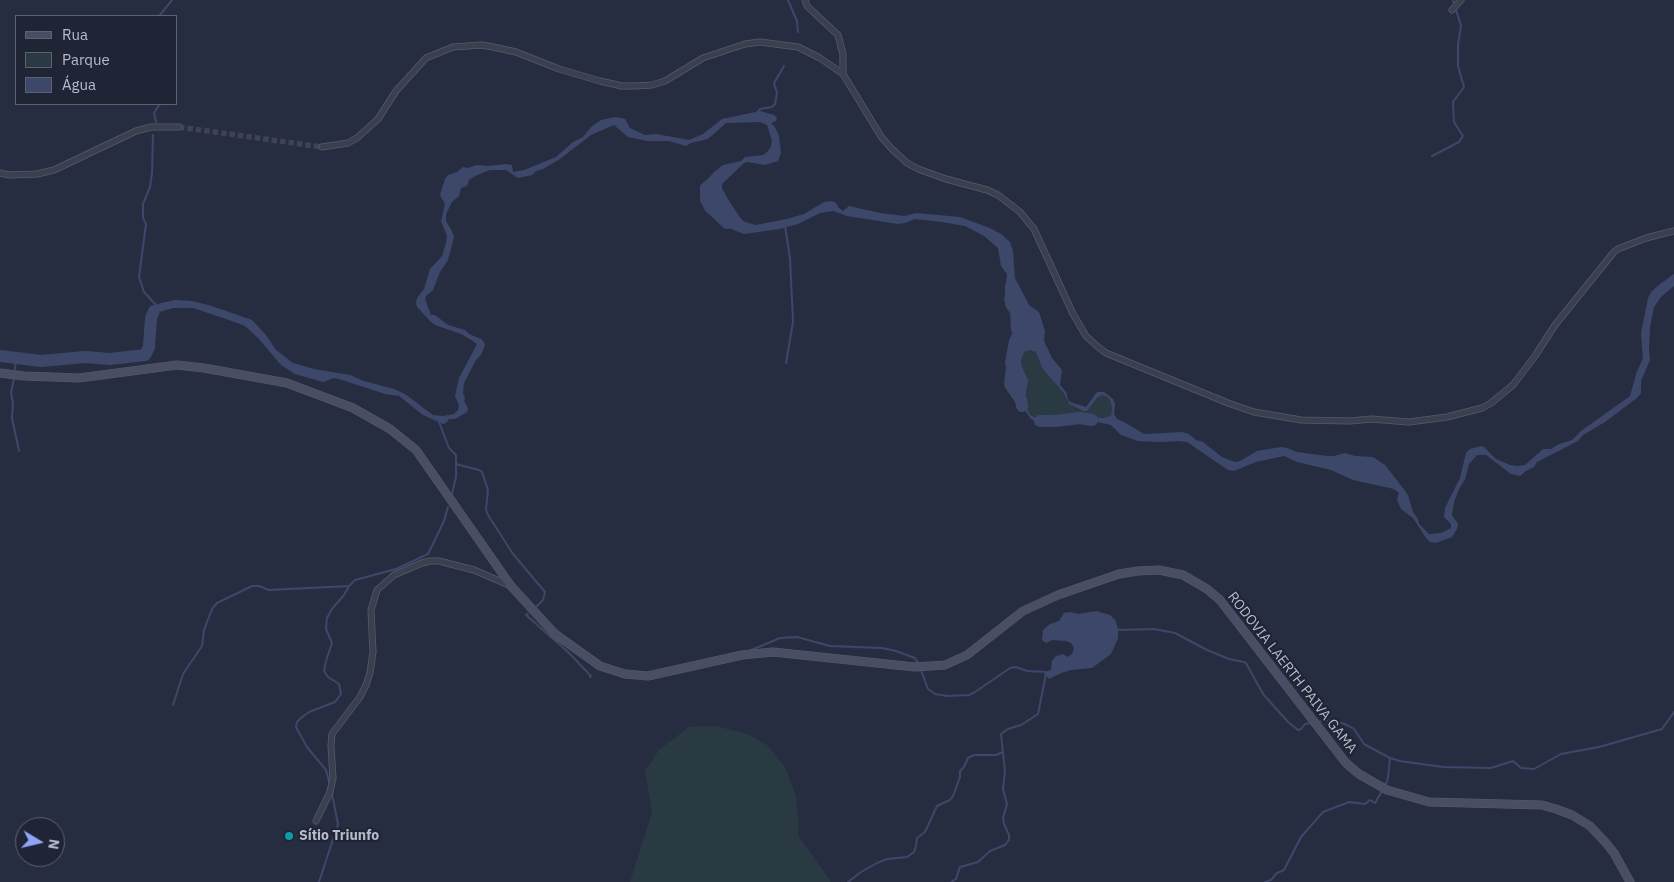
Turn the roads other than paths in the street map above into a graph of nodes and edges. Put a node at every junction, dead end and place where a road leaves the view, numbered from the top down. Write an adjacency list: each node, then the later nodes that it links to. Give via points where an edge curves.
1 (804, 0): 4 (street, via 838,35 843,54)
2 (1462, 0): 3 (street)
3 (1452, 10)
4 (843, 74): 6 (street, via 798,47 760,42 703,58 665,81 622,86 575,74 516,52 482,45 453,47 426,58 396,91 378,119 357,138 348,143); 8 (street, via 882,138 907,163 946,179 987,190 1020,212 1034,229 1072,314 1086,336 1098,347 1199,392 1254,412 1301,420 1409,422 1482,408 1513,385 1555,325 1614,252 1646,238)
5 (179, 127): 7 (street, via 152,127 136,131 54,170 37,174 9,175)
6 (322, 147)
7 (0, 172)
8 (1674, 231)
9 (0, 374): 10 (main road, RODOVIA LAERTH PAIVA GAMA, via 78,378 169,365 204,368 288,383 353,408 390,429 416,450)
10 (511, 586): 11 (street, via 474,570 430,561 394,575 376,590 371,610 373,652 370,674 360,697 332,734 333,778); 12 (main road, RODOVIA LAERTH PAIVA GAMA, via 556,634 593,661 612,671 648,676 742,655 772,652 915,667 945,665 967,656 1023,611 1058,595 1119,574 1148,570 1171,572 1194,581 1220,600 1346,764 1359,774 1387,790 1429,802 1542,805 1556,809 1581,820 1601,837 1614,852)
11 (316, 821)
12 (1630, 882)

